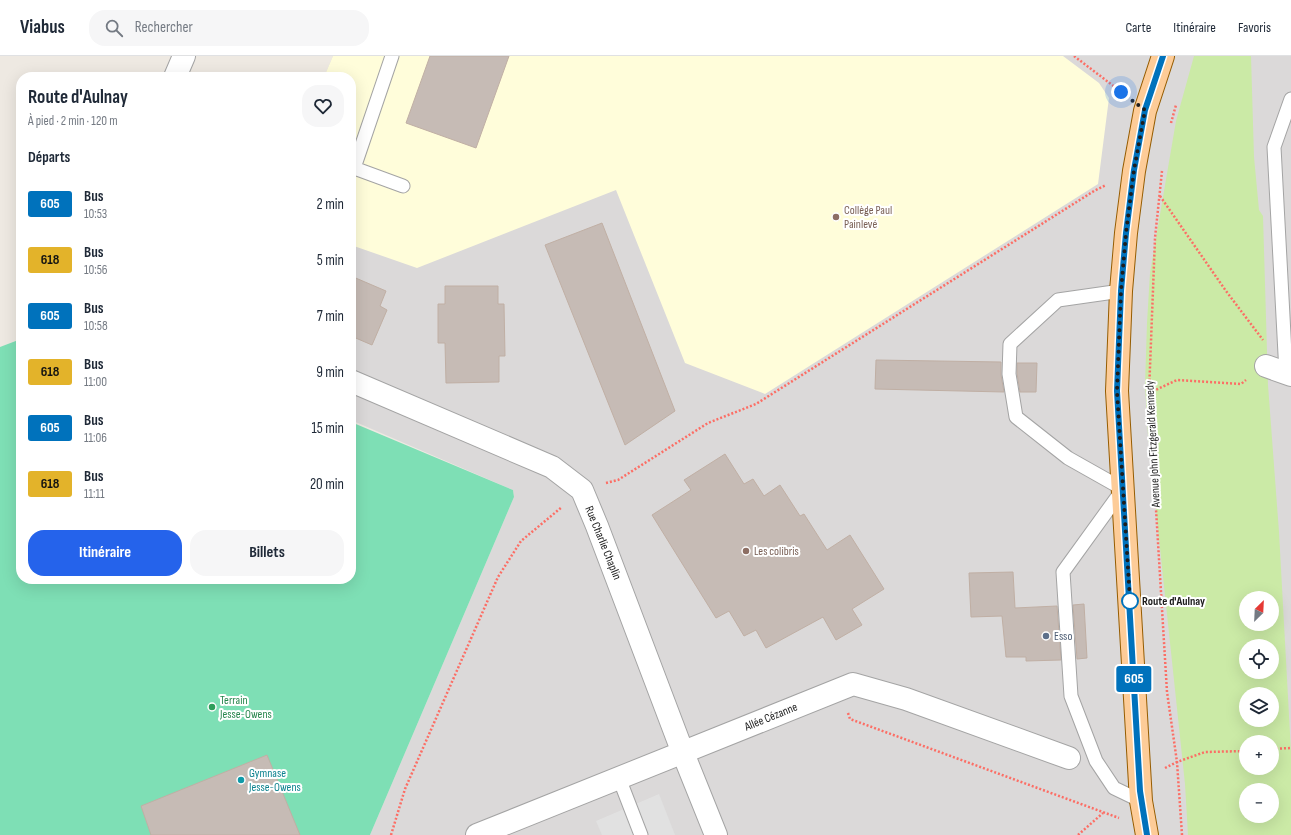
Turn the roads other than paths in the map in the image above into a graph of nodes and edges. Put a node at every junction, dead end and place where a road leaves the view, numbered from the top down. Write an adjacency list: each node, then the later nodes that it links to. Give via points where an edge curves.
1 (184, 56): 4 (street)
2 (392, 56): 6 (lane)
3 (1163, 56): 9 (main road, via 1145,110 1134,170)
4 (177, 72)
5 (1291, 99): 10 (lane, via 1274,147)
6 (356, 162)
7 (356, 169): 8 (lane)
8 (403, 186)
9 (1121, 291): 12 (main road, via 1117,391); 12 (lane, via 1058,300 1010,344 1009,374 1016,417 1068,458)
10 (1281, 371)
11 (356, 383): 13 (street, Rue Charlie Chaplin, via 552,466 582,490 598,526)
12 (1123, 489): 16 (main road); 16 (lane, via 1063,572 1070,696 1096,761 1114,788)
13 (682, 753): 14 (street, Allée Cézanne, via 853,684 906,699); 15 (street, Allée Cézanne); 20 (street, Rue Charlie Chaplin)
14 (1069, 758)
15 (619, 778): 18 (street, Allée Cézanne); 19 (lane)
16 (1141, 791): 17 (main road)
17 (1147, 832)
18 (477, 835)
19 (641, 835)
20 (716, 835)

